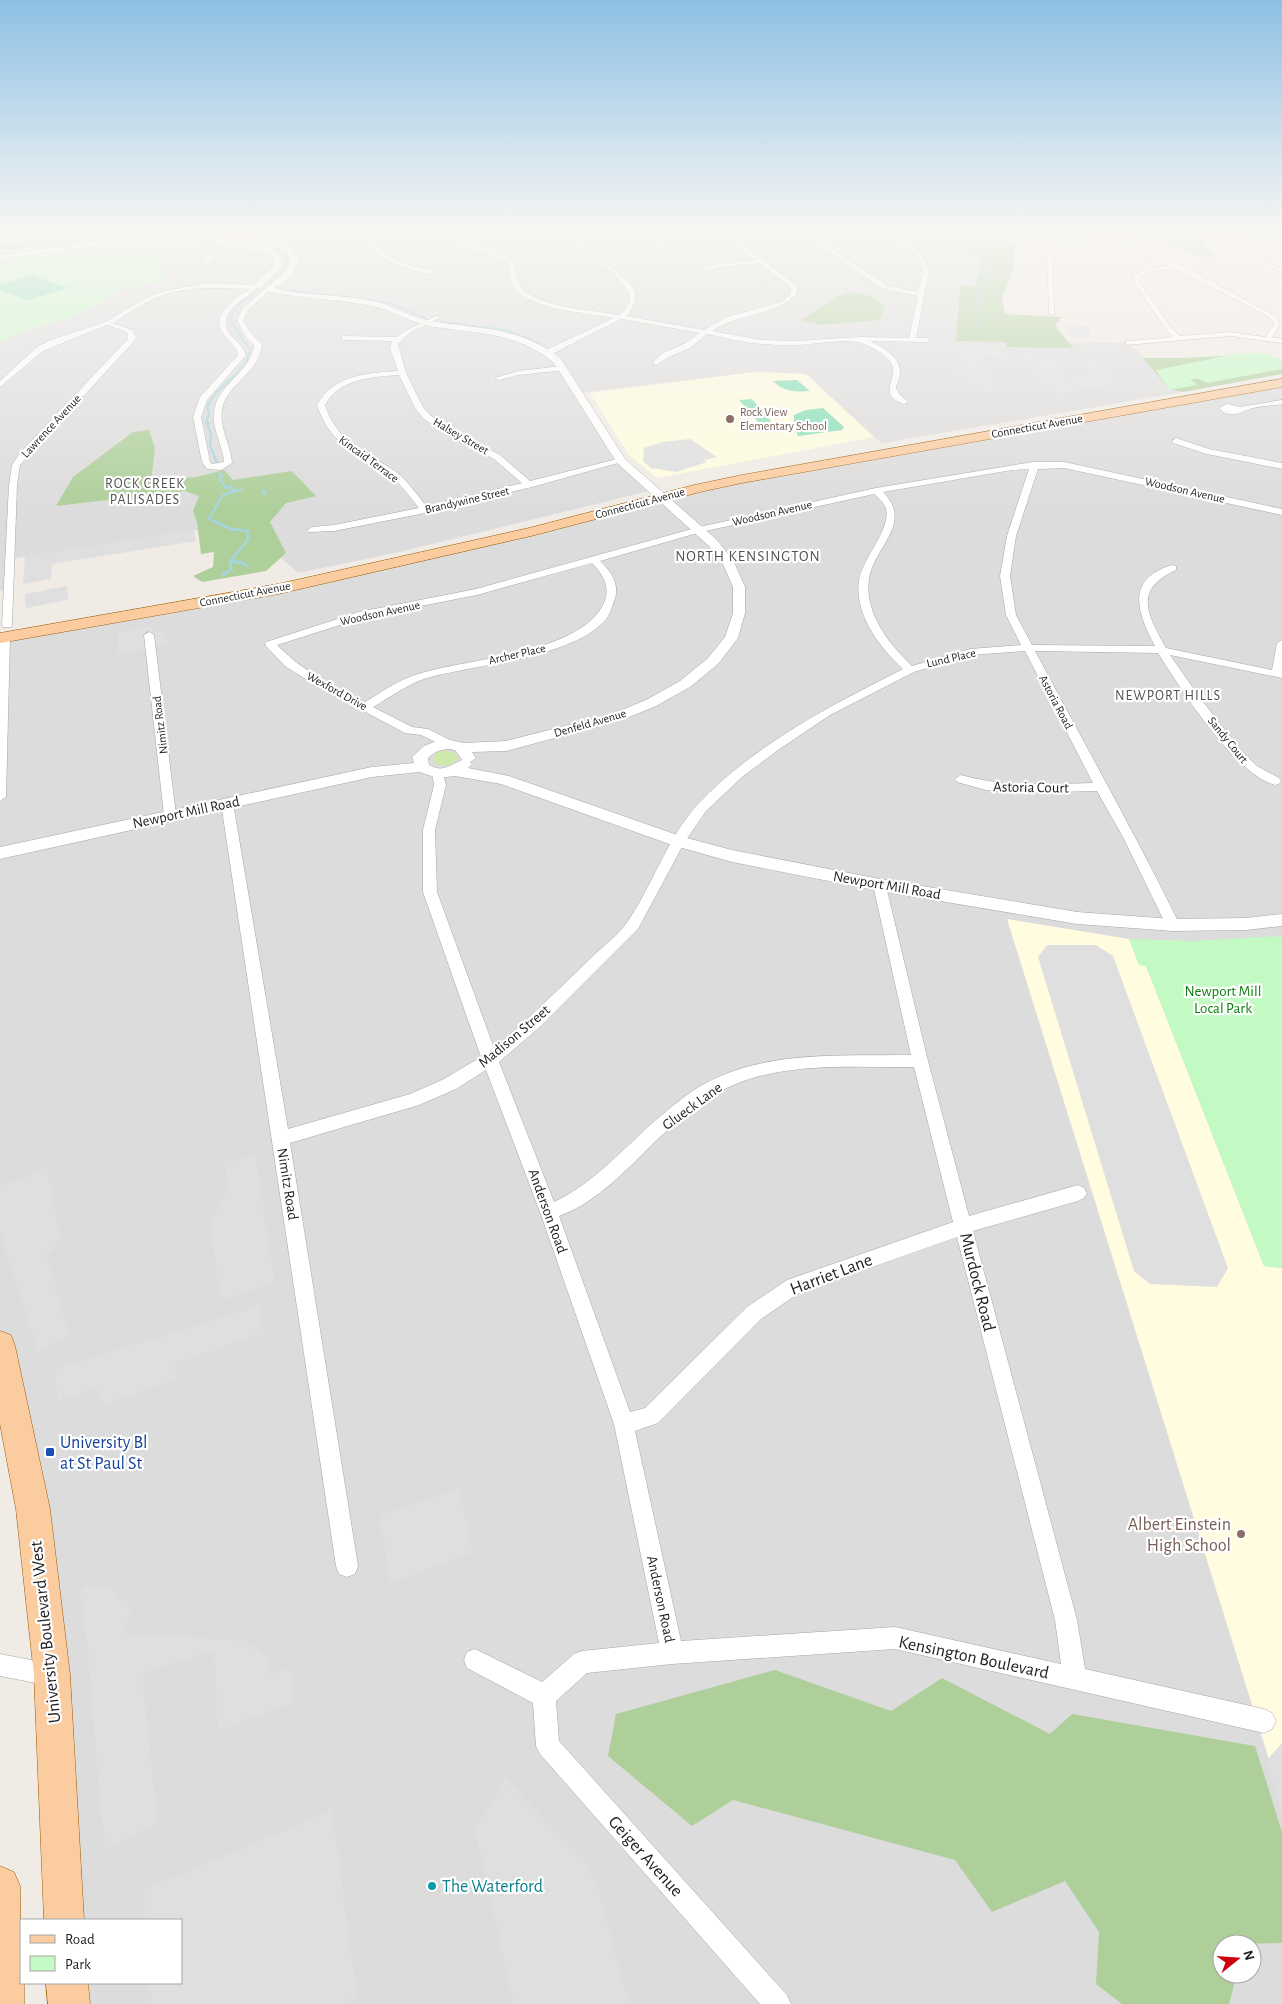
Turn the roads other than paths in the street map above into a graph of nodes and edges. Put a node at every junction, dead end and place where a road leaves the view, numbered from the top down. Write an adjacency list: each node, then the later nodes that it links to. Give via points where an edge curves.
1 (106, 324): 30 (street, via 40,349)
2 (108, 324): 47 (street, Lawrence Avenue, via 130,331 131,340 16,465)
3 (222, 324): 4 (street, via 226,333 240,347 242,355 203,400 197,417 206,462 210,467 228,464 218,406 226,392 259,355 258,345)
4 (242, 324)
5 (425, 324): 17 (street)
6 (430, 324): 24 (street, via 516,337)
7 (483, 324): 24 (street, via 507,327)
8 (606, 324): 24 (street)
9 (655, 324): 14 (street)
10 (721, 324): 14 (street)
11 (915, 324): 20 (street)
12 (1165, 324): 18 (street)
13 (1277, 324): 16 (street)
14 (706, 333): 19 (street, via 776,343); 25 (street)
15 (344, 338): 17 (street)
16 (1268, 338): 18 (street, via 1230,334); 22 (street)
17 (398, 339): 26 (street, Halsey Street, via 394,348)
18 (1179, 339): 23 (street)
19 (861, 340): 20 (street); 31 (street, via 895,365 896,375 891,385 896,398)
20 (912, 340): 21 (street)
21 (927, 340)
22 (1282, 341)
23 (1129, 343)
24 (552, 350): 28 (street, via 518,373); 35 (street, Denfeld Avenue)
25 (656, 363)
26 (402, 373): 38 (street, Halsey Street, via 419,408 427,417 497,457); 41 (street, Kincaid Terrace, via 344,384 324,396 321,405 330,428 341,440 393,475)
27 (1282, 374): 40 (main road, Connecticut Avenue, via 756,466)
28 (499, 378)
29 (1282, 383): 40 (main road, Connecticut Avenue)
30 (0, 385)
31 (904, 402)
32 (1282, 402): 33 (street)
33 (1240, 409)
34 (1176, 441): 37 (street, via 1207,451)
35 (621, 461): 38 (street, Brandywine Street); 40 (street, Denfeld Avenue)
36 (1033, 465): 39 (street, Woodson Avenue); 42 (street, Woodson Avenue, via 1064,465 1094,470); 51 (street, Astoria Road, via 1034,471 1010,545 1005,575 1011,615)
37 (1282, 466)
38 (528, 485): 41 (street, Brandywine Street)
39 (876, 491): 44 (street, Woodson Avenue); 53 (street, via 891,511 864,584 868,608 877,632 898,660)
40 (658, 494): 44 (street, Denfeld Avenue); 47 (main road, Connecticut Avenue, via 476,545)
41 (425, 510): 43 (street, Brandywine Street)
42 (1282, 512)
43 (312, 530)
44 (699, 530): 45 (street, Woodson Avenue); 57 (street, Denfeld Avenue, via 730,563 739,587 739,613 731,638 713,661 685,684 625,714)
45 (593, 559): 49 (street, Woodson Avenue, via 477,592 363,614); 55 (street, Archer Place, via 608,573 613,587 610,606 600,621 581,635 546,648 419,676)
46 (1173, 568): 52 (street, Sandy Court, via 1158,574 1143,593 1142,602)
47 (3, 631): 65 (street, Lawrence Avenue)
48 (149, 635): 67 (street, Nimitz Road)
49 (270, 644): 55 (street, Wexford Drive, via 289,664)
50 (1282, 644): 54 (street)
51 (1027, 647): 52 (street, Lund Place); 53 (street, Lund Place, via 970,652); 64 (street, Astoria Road)
52 (1160, 650): 54 (street, Lund Place); 63 (street, Sandy Court, via 1238,755 1252,769)
53 (910, 670): 68 (street, Lund Place, via 826,713 774,747 738,774 702,808)
54 (1279, 675)
55 (365, 707): 56 (street, Wexford Drive)
56 (410, 730): 58 (street, Wexford Drive); 59 (street, Wexford Drive, via 424,732)
57 (503, 746): 59 (street, Denfeld Avenue); 61 (street, via 496,760)
58 (424, 757): 59 (street, Newport Mill Road); 60 (street, via 432,772); 66 (street, Newport Mill Road, via 372,772)
59 (461, 757): 60 (street); 61 (street, Newport Mill Road)
60 (438, 774): 73 (street, Anderson Road, via 440,785 429,830 430,892)
61 (500, 776): 68 (street, Newport Mill Road)
62 (961, 779): 64 (street, Astoria Court, via 1012,790)
63 (1275, 781)
64 (1101, 787): 72 (street, Astoria Road)
65 (0, 797)
66 (226, 803): 67 (street, Newport Mill Road); 75 (street, Nimitz Road)
67 (170, 815): 69 (street, Newport Mill Road)
68 (678, 841): 70 (street, Newport Mill Road, via 732,856); 73 (street, Madison Street, via 633,925 537,1021)
69 (0, 854)
70 (880, 885): 72 (street, Newport Mill Road, via 1077,918); 74 (street, Murdock Road)
71 (1282, 920): 72 (street, Newport Mill Road)
72 (1173, 925)
73 (490, 1060): 75 (street, Madison Street, via 450,1084 413,1100); 77 (street, Anderson Road)
74 (920, 1061): 77 (street, Glueck Lane, via 796,1064 732,1078 685,1107 579,1197 565,1207); 78 (street, Murdock Road)
75 (281, 1138): 81 (street, Nimitz Road)
76 (1078, 1193): 78 (street, Harriet Lane)
77 (549, 1212): 80 (street, Anderson Road)
78 (964, 1226): 80 (street, Harriet Lane, via 793,1286 754,1313 651,1416); 86 (street, Murdock Road, via 1066,1620)
79 (0, 1346): 85 (main road, University Boulevard West, via 33,1509)
80 (624, 1424): 82 (street, Anderson Road)
81 (347, 1566)
82 (672, 1653): 86 (street, Kensington Boulevard, via 895,1638); 87 (street, Kensington Boulevard, via 582,1662)
83 (475, 1660): 87 (street)
84 (0, 1665): 85 (street)
85 (52, 1675): 90 (main road, University Boulevard West)
86 (1075, 1679): 88 (street, Kensington Boulevard)
87 (544, 1696): 94 (street, Geiger Avenue, via 548,1746)
88 (1264, 1721)
89 (0, 1886): 92 (main road)
90 (64, 1919)
91 (67, 1984): 93 (main road)
92 (3, 2004)
93 (69, 2004)
94 (778, 2004)

